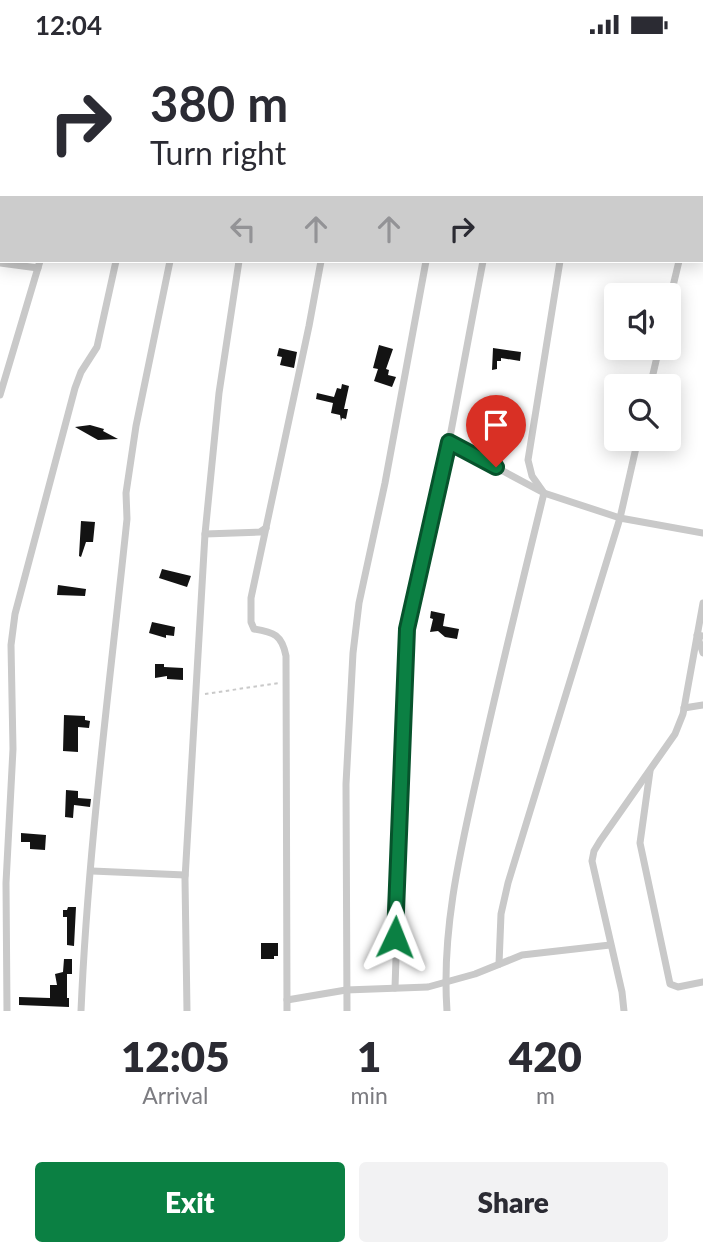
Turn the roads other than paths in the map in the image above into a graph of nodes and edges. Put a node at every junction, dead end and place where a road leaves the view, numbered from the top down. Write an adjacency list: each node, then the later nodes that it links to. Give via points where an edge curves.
1 (0, 263): 10 (street)
2 (116, 263): 35 (street, via 97,347 75,388 10,645 13,749 6,883)
3 (170, 263): 26 (street, via 126,493)
4 (239, 263): 19 (street, via 219,393)
5 (320, 263): 17 (street)
6 (426, 263): 33 (street, via 353,653 346,784)
7 (483, 263): 13 (street)
8 (560, 263): 15 (street, via 528,460)
9 (679, 263): 11 (street)
10 (39, 264): 12 (street)
11 (674, 283)
12 (0, 395)
13 (449, 442): 15 (street); 32 (street, via 407,629)
14 (635, 451): 16 (street)
15 (544, 493): 16 (street); 30 (street, via 469,812 450,913)
16 (620, 518): 18 (street); 29 (street, via 516,853 501,914)
17 (266, 527): 19 (street, via 260,533); 34 (street, via 251,599 251,622 254,629 269,631 284,644)
18 (703, 533)
19 (205, 534): 27 (street)
20 (703, 603): 21 (street)
21 (700, 636): 22 (street); 24 (street)
22 (703, 653)
23 (703, 705): 24 (street)
24 (684, 708): 25 (street, via 674,734)
25 (650, 771): 28 (street, via 594,851 592,861); 31 (street, via 640,843 670,984)
26 (92, 871): 27 (street); 36 (street)
27 (185, 875): 37 (street)
28 (610, 945): 29 (street, via 522,955); 41 (street)
29 (499, 964): 30 (street)
30 (445, 981): 32 (street, via 428,987); 40 (street)
31 (703, 982)
32 (395, 988): 33 (street)
33 (346, 990): 34 (street); 39 (street)
34 (287, 1000): 38 (street)
35 (7, 1011)
36 (81, 1011)
37 (187, 1011)
38 (287, 1011)
39 (347, 1011)
40 (447, 1011)
41 (624, 1011)

